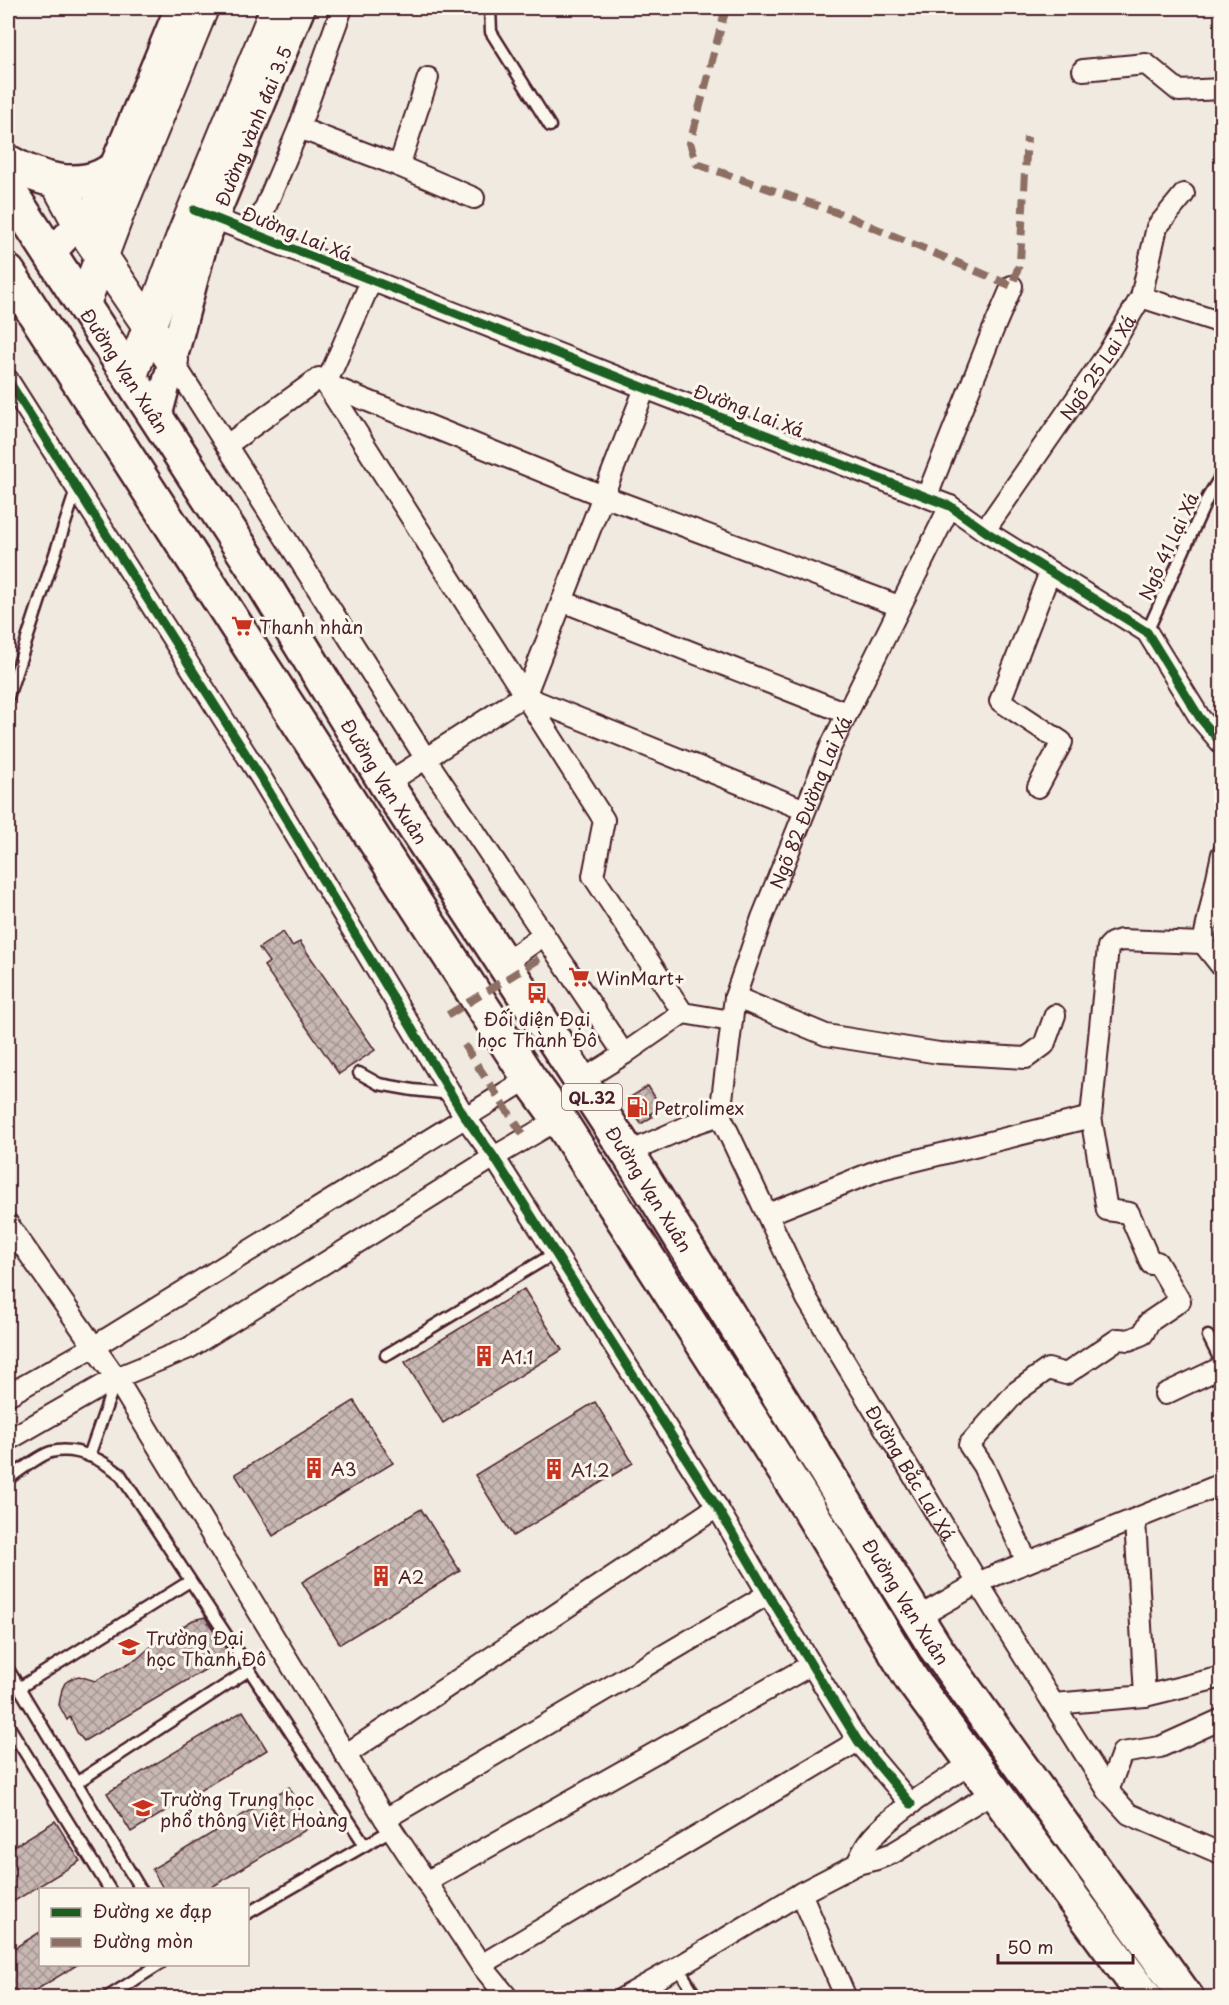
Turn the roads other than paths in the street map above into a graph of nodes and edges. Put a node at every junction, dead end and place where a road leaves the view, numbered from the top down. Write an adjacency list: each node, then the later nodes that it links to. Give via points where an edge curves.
1 (179, 8): 15 (main road)
2 (202, 8): 12 (main road)
3 (277, 8): 20 (main road, Đường vành đai 3.5)
4 (301, 8): 20 (main road, Đường vành đai 3.5)
5 (342, 8): 11 (street)
6 (490, 8): 10 (lane, via 491,32)
7 (1083, 70): 9 (street, via 1146,64 1179,91)
8 (428, 78): 14 (street)
9 (1221, 89)
10 (550, 126)
11 (299, 128): 14 (street); 22 (street)
12 (142, 152): 15 (highway); 24 (main road)
13 (8, 162): 16 (highway)
14 (399, 166): 19 (street)
15 (113, 170): 16 (highway, via 79,182); 21 (main road, via 99,202)
16 (56, 181): 21 (main road)
17 (8, 189): 23 (highway, Đường Vạn Xuân / QL.32)
18 (1184, 194): 28 (street, Ngõ 25 Lai Xá, via 1157,226)
19 (474, 198)
20 (204, 214): 22 (street, Đường Lai Xá); 31 (main road, Đường vành đai 3.5); 32 (main road, Đường vành đai 3.5, via 203,245)
21 (79, 223): 23 (main road); 24 (main road)
22 (254, 234): 26 (street, Đường Lai Xá)
23 (50, 254): 29 (highway, Đường Vạn Xuân / QL.32)
24 (102, 256): 29 (main road); 31 (main road)
25 (8, 272): 47 (highway, Đường Vạn Xuân / QL.32)
26 (371, 281): 35 (street); 36 (street, Đường Lai Xá)
27 (1012, 286): 42 (street)
28 (1141, 297): 30 (street); 44 (street, Ngõ 25 Lai Xá, via 1108,353)
29 (83, 306): 33 (highway, Đường Vạn Xuân / QL.32)
30 (1221, 323)
31 (150, 325): 32 (main road); 33 (main road, Đường vành đai 3.5)
32 (172, 360): 37 (main road, Đường vành đai 3.5); 38 (street)
33 (130, 378): 37 (highway, Đường Vạn Xuân / QL.32)
34 (8, 380): 40 (street)
35 (326, 384): 38 (street, via 319,378); 41 (street); 51 (street)
36 (645, 388): 41 (street); 42 (street, Đường Lai Xá)
37 (156, 419): 45 (highway, Đường Vạn Xuân / QL.32)
38 (227, 445): 55 (street)
39 (1221, 474): 50 (lane, Ngõ 41 Lại Xá)
40 (77, 487): 52 (lane); 72 (street, via 263,781)
41 (603, 496): 48 (street); 49 (street)
42 (927, 496): 43 (street, Đường Lai Xá)
43 (950, 506): 44 (street, Đường Lai Xá); 49 (street, Ngõ 82 Đường Lai Xá)
44 (985, 530): 46 (street, Đường Lai Xá)
45 (252, 565): 47 (highway); 56 (highway, Đường Vạn Xuân / QL.32)
46 (1050, 572): 50 (street, Đường Lai Xá); 57 (street, via 1000,702 1062,742)
47 (214, 590): 70 (highway, Đường Vạn Xuân / QL.32)
48 (561, 601): 51 (street); 53 (street)
49 (899, 606): 53 (street, Ngõ 82 Đường Lai Xá)
50 (1147, 632): 54 (street, Đường Lai Xá, via 1200,718)
51 (526, 696): 55 (street); 58 (street); 65 (street, via 604,820 592,876)
52 (8, 697)
53 (846, 713): 58 (street, Ngõ 82 Đường Lai Xá)
54 (1221, 744)
55 (426, 759): 56 (street); 60 (street)
56 (386, 784): 62 (highway, Đường Vạn Xuân / QL.32)
57 (1038, 787)
58 (804, 810): 64 (street, Ngõ 82 Đường Lai Xá)
59 (1221, 854): 61 (street)
60 (544, 935): 62 (street); 68 (street)
61 (1203, 943): 63 (street); 75 (street, via 1120,940 1108,947)
62 (504, 963): 71 (highway, Đường Vạn Xuân / QL.32)
63 (1221, 967)
64 (735, 997): 66 (street, via 826,1035 939,1053 1026,1058 1044,1046); 67 (street, Ngõ 82 Đường Lai Xá)
65 (683, 1013): 67 (street); 68 (street)
66 (1055, 1015)
67 (731, 1021): 73 (street, Ngõ 82 Đường Lai Xá)
68 (624, 1054): 71 (street)
69 (359, 1073): 72 (lane, via 379,1084)
70 (529, 1078): 74 (street); 76 (highway, Đường Vạn Xuân / QL.32)
71 (581, 1081): 77 (highway, Đường Vạn Xuân / QL.32)
72 (452, 1094): 74 (street)
73 (720, 1115): 77 (street); 79 (street, Đường Bắc Lai Xá)
74 (465, 1117): 78 (street); 83 (street)
75 (1091, 1118): 79 (street, via 881,1169); 95 (street, via 1107,1210 1129,1213 1154,1263 1180,1301 1149,1322 1143,1334 1129,1340 1118,1339 1066,1374 1048,1369 1016,1392 969,1445 983,1466)
76 (559, 1119): 78 (street); 111 (highway, Đường Vạn Xuân / QL.32, via 807,1506 912,1680)
77 (628, 1153): 99 (highway, Đường Vạn Xuân / QL.32)
78 (494, 1157): 81 (street); 86 (street, via 189,1348)
79 (768, 1214): 97 (street, Đường Bắc Lai Xá, via 807,1299)
80 (8, 1224): 83 (street)
81 (555, 1253): 84 (lane); 93 (street)
82 (1208, 1336): 85 (lane)
83 (95, 1346): 86 (street); 88 (street)
84 (386, 1355)
85 (1221, 1365): 87 (street)
86 (116, 1378): 89 (street); 90 (lane); 110 (street)
87 (1165, 1394)
88 (8, 1395)
89 (8, 1440)
90 (89, 1456): 91 (lane, via 50,1452); 96 (lane, via 120,1474)
91 (8, 1479)
92 (1221, 1484): 94 (street)
93 (717, 1507): 98 (street); 110 (street)
94 (1135, 1520): 95 (street); 105 (street)
95 (1027, 1562): 97 (street)
96 (190, 1581): 102 (lane); 104 (lane)
97 (978, 1583): 99 (street); 106 (street, Đường Bắc Lai Xá)
98 (768, 1594): 100 (street); 116 (street)
99 (917, 1618): 134 (highway, Đường Vạn Xuân / QL.32)
100 (811, 1665): 109 (street); 120 (street)
101 (8, 1669): 104 (lane)
102 (249, 1670): 112 (lane); 117 (lane)
103 (1221, 1677): 105 (street)
104 (19, 1688): 112 (lane)
105 (1145, 1696): 106 (street)
106 (1054, 1704): 114 (street, Đường Bắc Lai Xá)
107 (1221, 1719): 114 (street, via 1160,1748 1122,1753)
108 (8, 1725): 121 (lane)
109 (858, 1741): 115 (street); 125 (street)
110 (345, 1755): 116 (street)
111 (973, 1762): 113 (highway, Đường Vạn Xuân / QL.32); 115 (street)
112 (76, 1783): 122 (lane)
113 (994, 1791): 119 (street, via 893,1853); 133 (highway, Đường Vạn Xuân / QL.32)
114 (1108, 1791): 118 (street, Đường Bắc Lai Xá, via 1129,1814)
115 (911, 1804): 119 (street, via 869,1842)
116 (389, 1824): 117 (lane); 120 (street)
117 (365, 1845): 124 (lane)
118 (1221, 1854)
119 (857, 1864): 123 (street)
120 (426, 1882): 125 (street)
121 (109, 1888)
122 (140, 1888)
123 (801, 1893): 127 (street); 132 (street)
124 (249, 1912)
125 (481, 1965): 129 (street)
126 (156, 1966): 128 (lane)
127 (678, 1967): 130 (street); 131 (lane)
128 (106, 1998)
129 (508, 1998)
130 (623, 1998)
131 (697, 1998)
132 (846, 1998)
133 (1146, 1998)
134 (1187, 1998)

